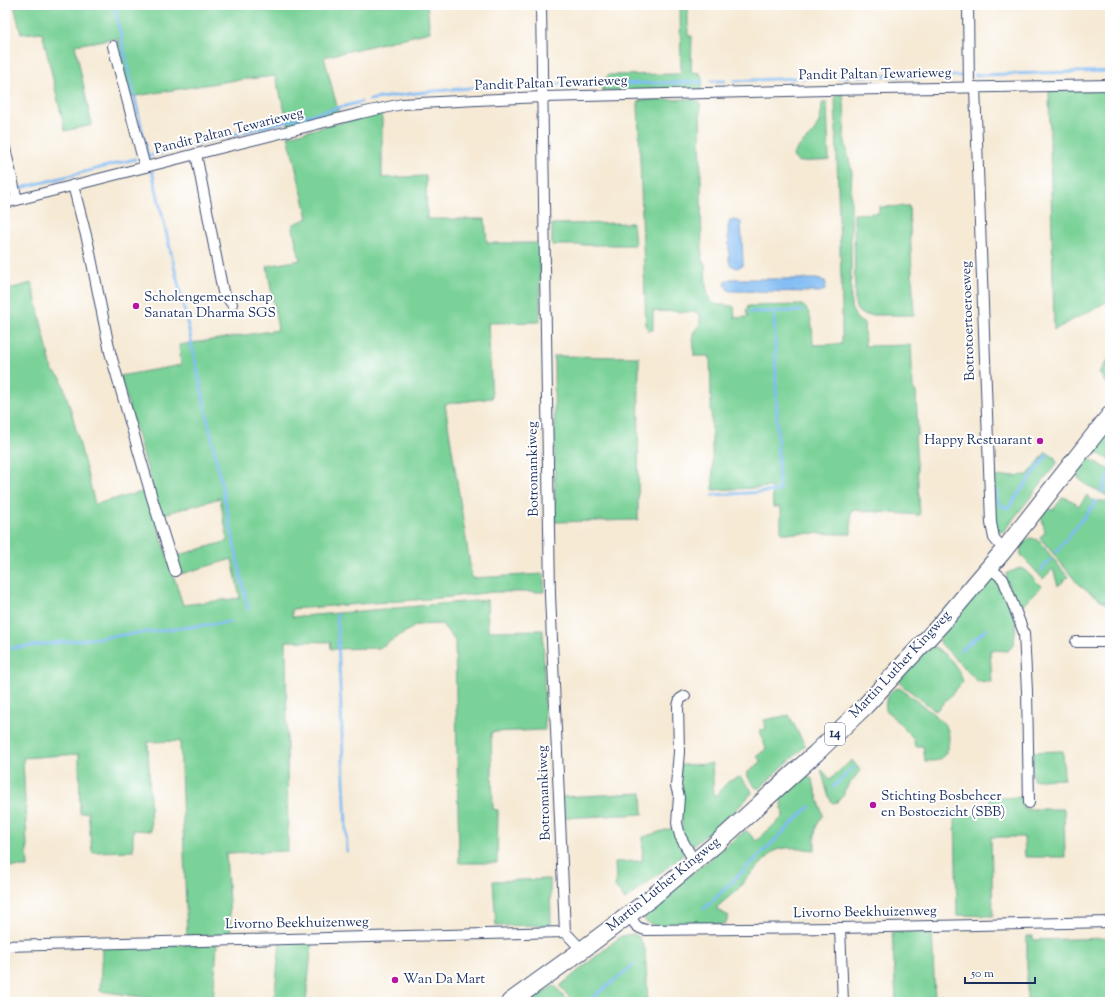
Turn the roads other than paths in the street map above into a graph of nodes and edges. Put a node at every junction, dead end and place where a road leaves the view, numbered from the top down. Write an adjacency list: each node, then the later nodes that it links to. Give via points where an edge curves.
1 (541, 5): 6 (street, Botromankiweg)
2 (968, 5): 5 (street, Botrotoertoeroeweg)
3 (113, 46): 9 (street)
4 (1110, 85): 5 (street, Pandit Paltan Tewarieweg)
5 (972, 87): 6 (street, Pandit Paltan Tewarieweg); 15 (street, Botrotoertoeroeweg, via 991,523 994,538)
6 (543, 97): 8 (street, Pandit Paltan Tewarieweg, via 402,104); 26 (street, Botromankiweg, via 550,595)
7 (5, 148): 11 (street)
8 (196, 154): 9 (street, Pandit Paltan Tewarieweg); 13 (street, via 223,292)
9 (144, 167): 10 (street, Pandit Paltan Tewarieweg)
10 (73, 185): 11 (street, Pandit Paltan Tewarieweg); 17 (street, via 88,243 110,352)
11 (18, 200): 12 (street, Pandit Paltan Tewarieweg)
12 (5, 203)
13 (232, 304)
14 (1110, 415): 15 (main road, Martin Luther Kingweg / 14)
15 (1004, 550): 16 (main road, Martin Luther Kingweg / 14)
16 (989, 567): 21 (street, via 1003,579 1024,633); 23 (main road, Martin Luther Kingweg / 14, via 942,623 865,706 716,842)
17 (175, 571)
18 (1076, 642): 19 (street)
19 (1110, 642)
20 (685, 696): 22 (street, via 680,699 678,706 677,823 680,836)
21 (1029, 803)
22 (690, 854)
23 (630, 914): 25 (street, Livorno Beekhuizenweg, via 634,925 646,930); 28 (main road, Martin Luther Kingweg / 14)
24 (1110, 922): 25 (street, Livorno Beekhuizenweg)
25 (840, 928): 30 (street)
26 (565, 932): 27 (street, Livorno Beekhuizenweg); 28 (street)
27 (5, 946)
28 (582, 950): 29 (main road, Martin Luther Kingweg / 14)
29 (510, 1002)
30 (843, 1002)

